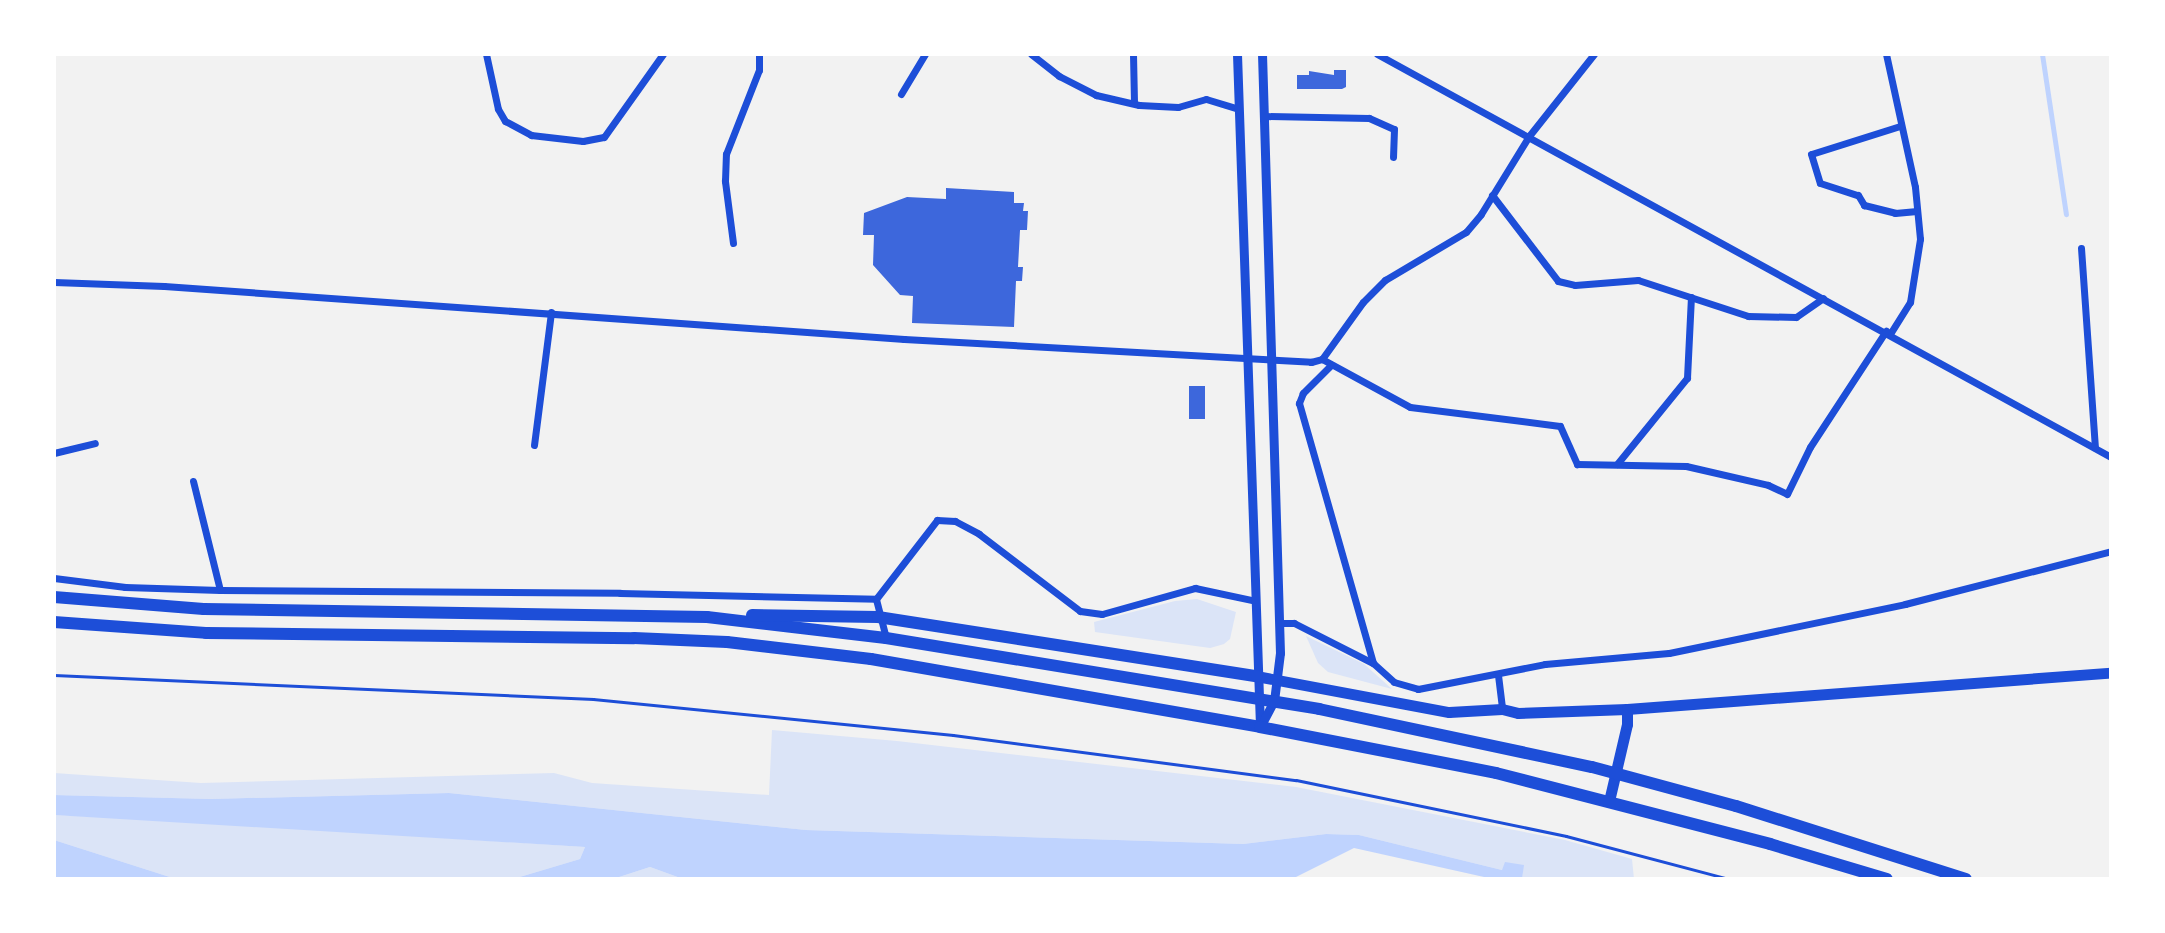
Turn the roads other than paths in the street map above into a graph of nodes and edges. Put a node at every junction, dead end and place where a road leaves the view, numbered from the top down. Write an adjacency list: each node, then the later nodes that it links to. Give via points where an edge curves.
1 (486, 54): 2 (street, via 505,121 531,135 583,141 604,137)
2 (663, 54)
3 (759, 54): 21 (street, via 759,70 726,154)
4 (925, 54): 12 (street)
5 (1031, 54): 13 (street, via 1096,95)
6 (1133, 54): 13 (street)
7 (1237, 54): 14 (street)
8 (1262, 54): 15 (street)
9 (1377, 54): 17 (street)
10 (1594, 54): 17 (street)
11 (1886, 54): 16 (street)
12 (901, 94)
13 (1134, 103): 14 (street, via 1178,107 1206,99)
14 (1239, 109): 29 (street)
15 (1264, 116): 18 (street, via 1351,115 1377,120 1394,129); 30 (street)
16 (1900, 126): 20 (street); 20 (street, via 1811,154 1820,183 1858,195 1864,205 1895,213)
17 (1529, 136): 19 (street); 25 (street)
18 (1393, 157)
19 (1492, 195): 24 (street, via 1558,281 1575,285 1638,280); 28 (street, via 1466,232 1385,280)
20 (1917, 211): 27 (street, via 1916,278 1910,302)
21 (733, 243)
22 (2081, 248): 34 (street)
23 (54, 282): 26 (street)
24 (1691, 297): 25 (street, via 1748,316 1796,317); 37 (street, via 1687,378)
25 (1823, 298): 27 (street)
26 (551, 312): 29 (street); 33 (street)
27 (1888, 333): 34 (street); 37 (street, via 1810,447 1787,494 1686,466)
28 (1322, 359): 30 (street); 31 (street)
29 (1250, 360): 30 (street); 44 (street)
30 (1273, 362): 48 (street)
31 (1331, 365): 37 (street, via 1410,407 1560,426 1577,464); 50 (street, via 1299,403)
32 (95, 443): 35 (street)
33 (534, 445)
34 (2095, 448): 36 (street)
35 (54, 453)
36 (2111, 457)
37 (1617, 464)
38 (193, 481): 41 (street)
39 (2111, 551): 52 (street, via 1905,604 1700,647 1545,664)
40 (54, 578): 41 (street)
41 (220, 590): 43 (street)
42 (54, 597): 45 (highway, via 204,609)
43 (876, 599): 44 (street, via 937,520 955,521 979,534 1080,611 1102,614 1195,588); 46 (street)
44 (1256, 601): 53 (street)
45 (707, 617): 46 (highway); 49 (highway)
46 (878, 617): 49 (street); 53 (highway)
47 (54, 622): 59 (highway, via 206,633 727,642 957,672)
48 (1279, 623): 50 (street, via 1294,623); 54 (street)
49 (886, 638): 55 (highway)
50 (1373, 663): 52 (street, via 1394,682 1418,689)
51 (2111, 673): 58 (main road)
52 (1498, 675): 57 (street)
53 (1256, 676): 54 (main road); 55 (street)
54 (1279, 681): 56 (street); 57 (main road, via 1449,712)
55 (1256, 698): 56 (highway); 59 (street)
56 (1274, 701): 59 (street); 60 (highway)
57 (1502, 709): 58 (main road)
58 (1627, 709): 60 (main road)
59 (1260, 727): 61 (highway)
60 (1616, 772): 61 (main road); 63 (highway)
61 (1609, 801): 62 (highway)
62 (1887, 879)
63 (1966, 879)

